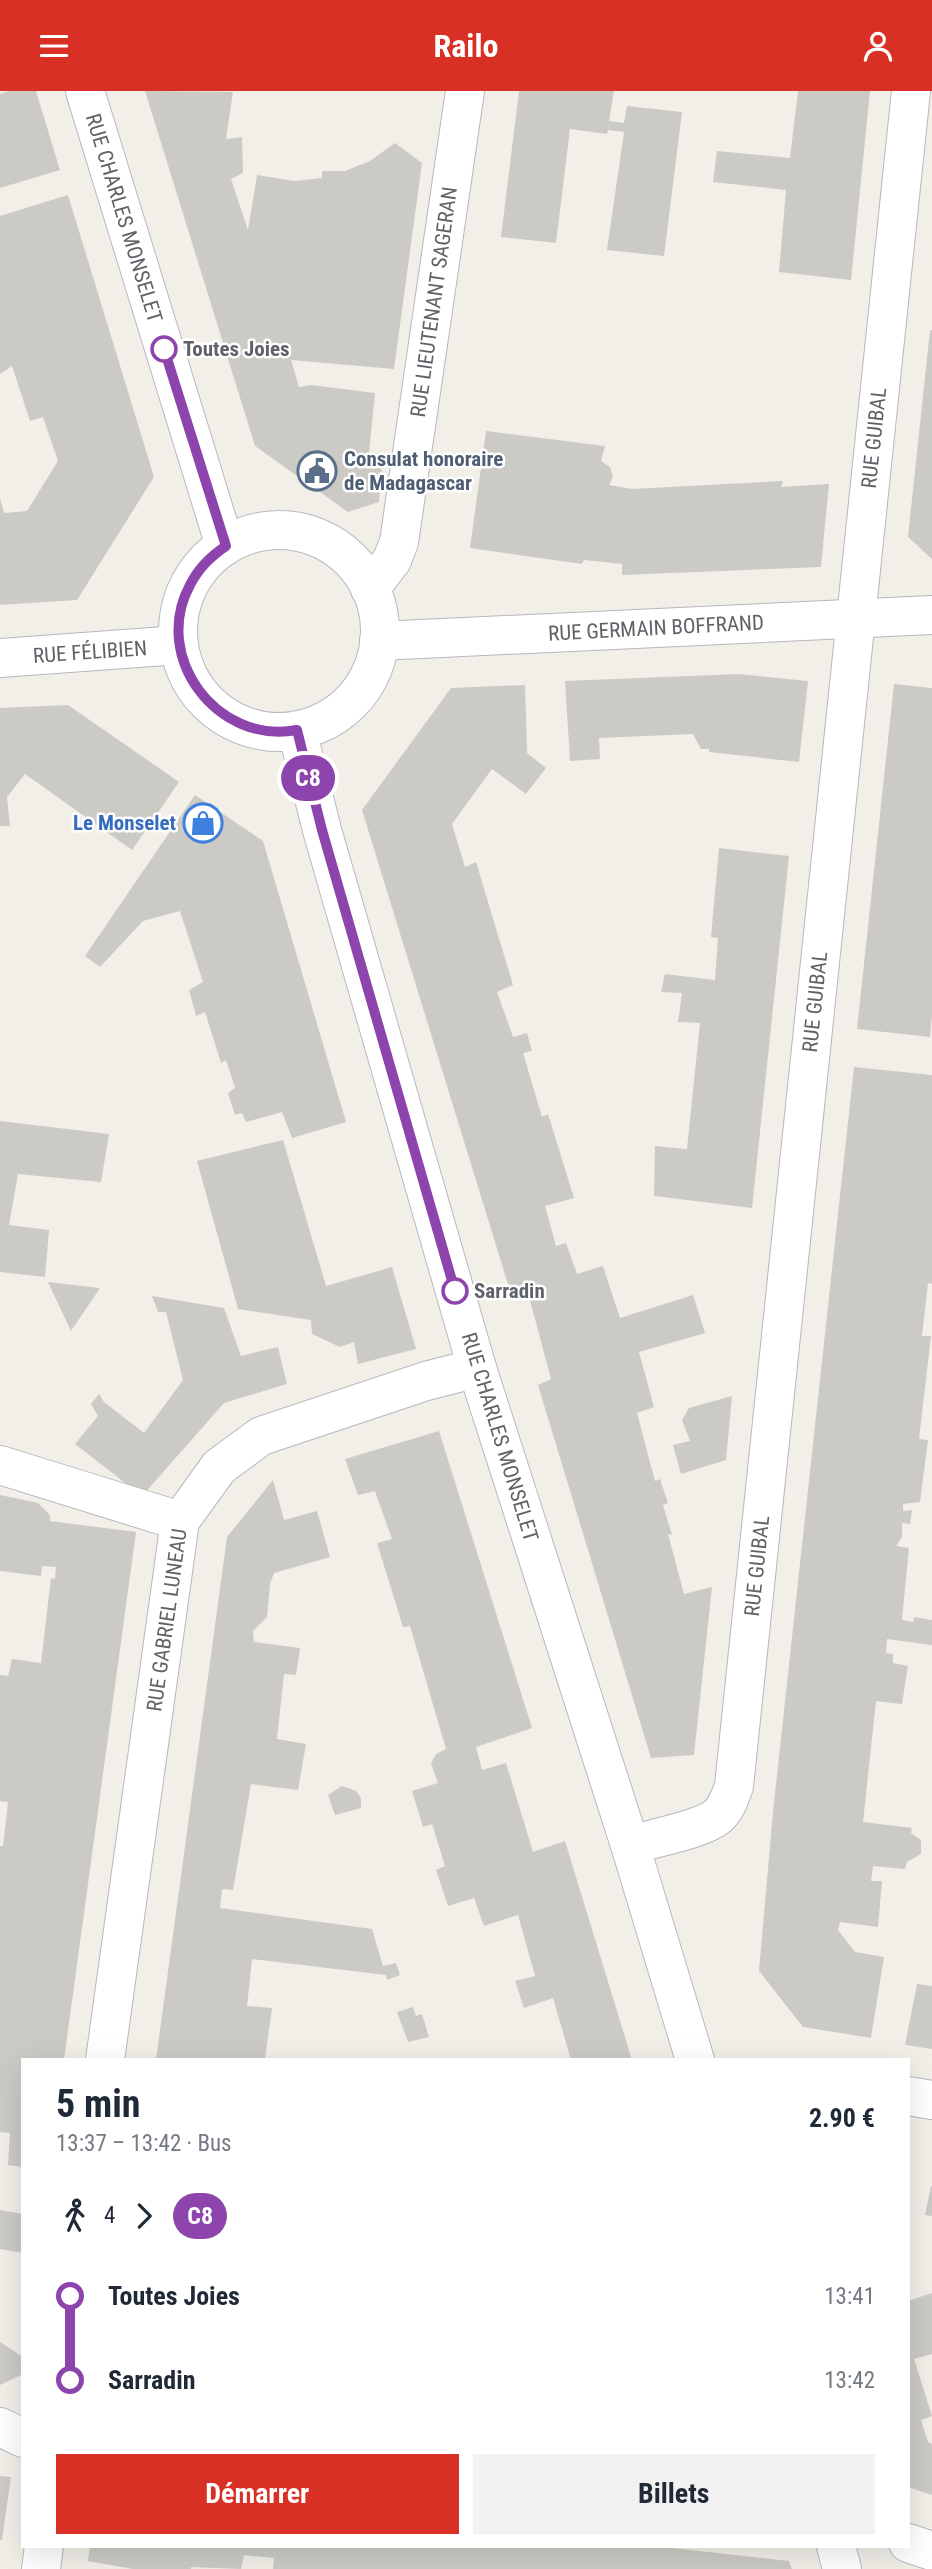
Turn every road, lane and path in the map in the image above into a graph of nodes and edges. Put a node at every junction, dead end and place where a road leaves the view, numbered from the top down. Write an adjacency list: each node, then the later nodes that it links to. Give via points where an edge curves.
1 (85, 91): 4 (street, RUE CHARLES MONSELET)
2 (465, 91): 5 (street, RUE LIEUTENANT SAGERAN, via 400,542)
3 (911, 91): 7 (street, RUE GUIBAL)
4 (226, 546): 5 (street, via 260,532 307,535 348,558); 9 (street, via 190,583 180,613)
5 (370, 589): 8 (street)
6 (932, 615): 7 (street, RUE GERMAIN BOFFRAND)
7 (855, 619): 8 (street, RUE GERMAIN BOFFRAND); 15 (street, RUE GUIBAL, via 734,1786 717,1817)
8 (380, 641): 11 (street, via 371,673 353,700 328,719)
9 (179, 646): 10 (street, RUE FÉLIBIEN); 11 (street, via 193,684 218,711 251,728)
10 (0, 657)
11 (297, 730): 12 (street, RUE CHARLES MONSELET)
12 (477, 1368): 14 (street, RUE GABRIEL LUNEAU, via 261,1436 219,1467); 15 (street, RUE CHARLES MONSELET)
13 (0, 1465): 14 (street)
14 (180, 1521): 16 (street, RUE GABRIEL LUNEAU)
15 (630, 1845): 17 (street, RUE CHARLES MONSELET)
16 (105, 2058)
17 (694, 2058)
18 (910, 2096): 19 (street)
19 (932, 2100)
20 (0, 2427): 21 (street)
21 (21, 2437)
22 (910, 2544): 25 (street)
23 (44, 2548): 26 (street)
24 (837, 2548): 27 (street)
25 (932, 2551)
26 (41, 2569)
27 (842, 2569)

